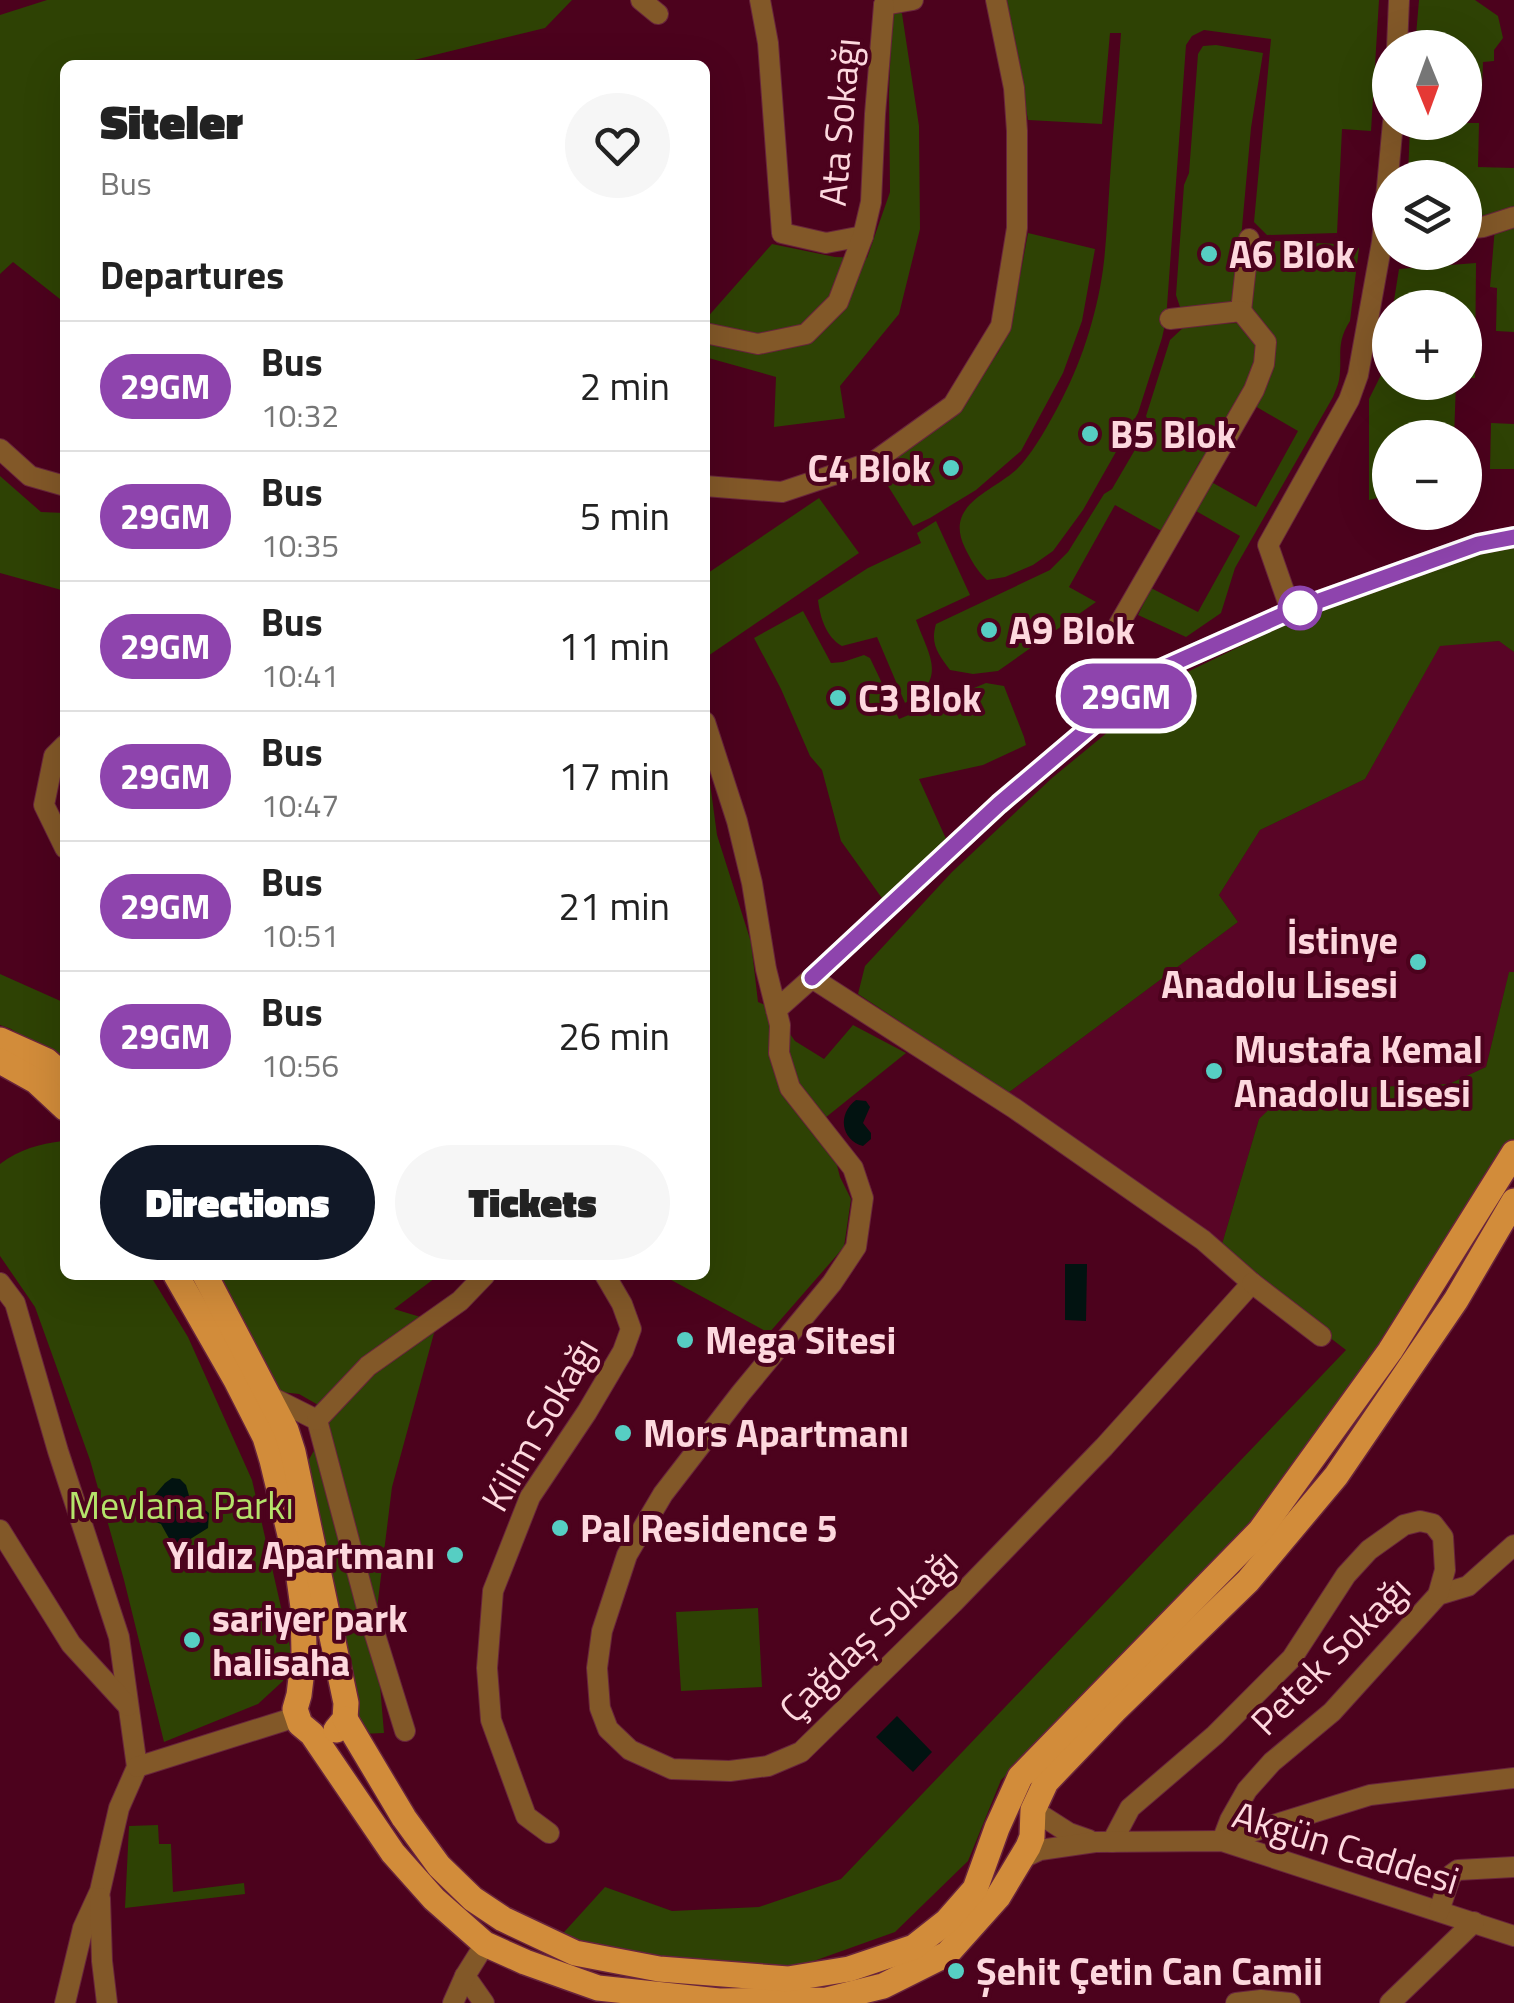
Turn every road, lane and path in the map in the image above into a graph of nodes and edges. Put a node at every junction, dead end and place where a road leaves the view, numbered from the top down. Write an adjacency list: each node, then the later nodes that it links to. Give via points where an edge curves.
1 (760, 0): 9 (street, via 782,234 826,243)
2 (914, 0): 5 (street, Ata Sokağı)
3 (996, 0): 17 (street, via 1017,130 1017,228 1001,326 952,405 875,461 782,492)
4 (1399, 0): 6 (street)
5 (882, 3): 9 (street, Ata Sokağı)
6 (1397, 30)
7 (1514, 217): 8 (street)
8 (1482, 225)
9 (863, 236): 14 (street, Ata Sokağı, via 838,302 806,334 758,344)
10 (1249, 239): 12 (street)
11 (1380, 270): 19 (street, via 1349,400 1268,546)
12 (1242, 310): 13 (street); 20 (street, via 1266,342 1254,390)
13 (1170, 318)
14 (710, 333)
15 (0, 449): 16 (street, via 30,476)
16 (60, 485)
17 (710, 486)
18 (1514, 537): 19 (street)
19 (1291, 611): 24 (street, via 1156,671 999,804)
20 (1118, 626)
21 (710, 738): 25 (street, Çağdaş Sokağı, via 752,883)
22 (60, 750): 23 (street, via 44,805)
23 (60, 838)
24 (812, 978): 25 (street); 37 (street, via 1030,1119 1204,1240)
25 (776, 1010): 37 (street, Çağdaş Sokağı, via 790,1088 853,1168 863,1198 856,1246 663,1494 627,1555 597,1668 608,1729 630,1750 672,1769 730,1771 801,1752 1104,1448)
26 (0, 1040): 28 (main road)
27 (0, 1060): 29 (main road)
28 (60, 1072)
29 (60, 1103)
30 (1514, 1153): 52 (main road, via 1390,1351 1260,1532 1020,1777)
31 (1514, 1201): 51 (main road, via 1456,1300 1336,1476 1248,1582 1046,1782)
32 (179, 1280): 41 (main road)
33 (208, 1280): 39 (main road)
34 (480, 1280): 40 (street, via 368,1366)
35 (608, 1280): 53 (street, Kilim Sokağı, via 631,1329 530,1498 493,1591 491,1720 526,1816)
36 (0, 1283): 45 (street, via 15,1304 119,1638)
37 (1252, 1283): 38 (street)
38 (1320, 1336)
39 (269, 1396): 40 (street); 41 (main road)
40 (318, 1420): 41 (street); 48 (street)
41 (279, 1445): 46 (main road); 47 (main road, via 302,1607)
42 (0, 1530): 45 (street, via 71,1644)
43 (1514, 1545): 44 (street, Petek Sokağı, via 1468,1586)
44 (1438, 1595): 54 (street, Petek Sokağı, via 1332,1712 1247,1790); 55 (street, via 1443,1537 1433,1524 1404,1525 1346,1575 1292,1658 1130,1808)
45 (128, 1706): 49 (street)
46 (346, 1711): 47 (main road, via 341,1726 328,1734); 47 (main road, via 343,1695 330,1685 312,1684); 52 (main road, via 404,1818 473,1899 576,1953 660,1969 788,1980 914,1948 976,1889)
47 (302, 1715): 49 (street); 62 (main road, via 394,1852)
48 (406, 1731)
49 (137, 1767): 58 (street, via 119,1808)
50 (1514, 1778): 54 (street, via 1370,1795)
51 (1034, 1810): 55 (street, Akgün Caddesi, via 1069,1833); 56 (main road)
52 (996, 1828): 56 (street)
53 (549, 1833)
54 (1222, 1840): 55 (street, Akgün Caddesi); 59 (street, Akgün Caddesi)
55 (1104, 1842): 56 (street, Akgün Caddesi)
56 (1028, 1848): 65 (main road, via 998,1897 947,1954 883,1986)
57 (1514, 1867): 59 (street, via 1458,1870)
58 (100, 1891): 66 (street, via 83,1928); 67 (street)
59 (1440, 1911): 60 (street, Akgün Caddesi)
60 (1474, 1922): 61 (street, Akgün Caddesi); 72 (street)
61 (1514, 1936)
62 (486, 1944): 63 (street); 64 (main road, via 598,1988)
63 (465, 1976): 68 (street); 69 (street)
64 (670, 2000): 65 (main road)
65 (827, 2001)
66 (65, 2003)
67 (108, 2003)
68 (453, 2003)
69 (484, 2003)
70 (1236, 2003): 71 (street)
71 (1290, 2003)
72 (1390, 2003)

